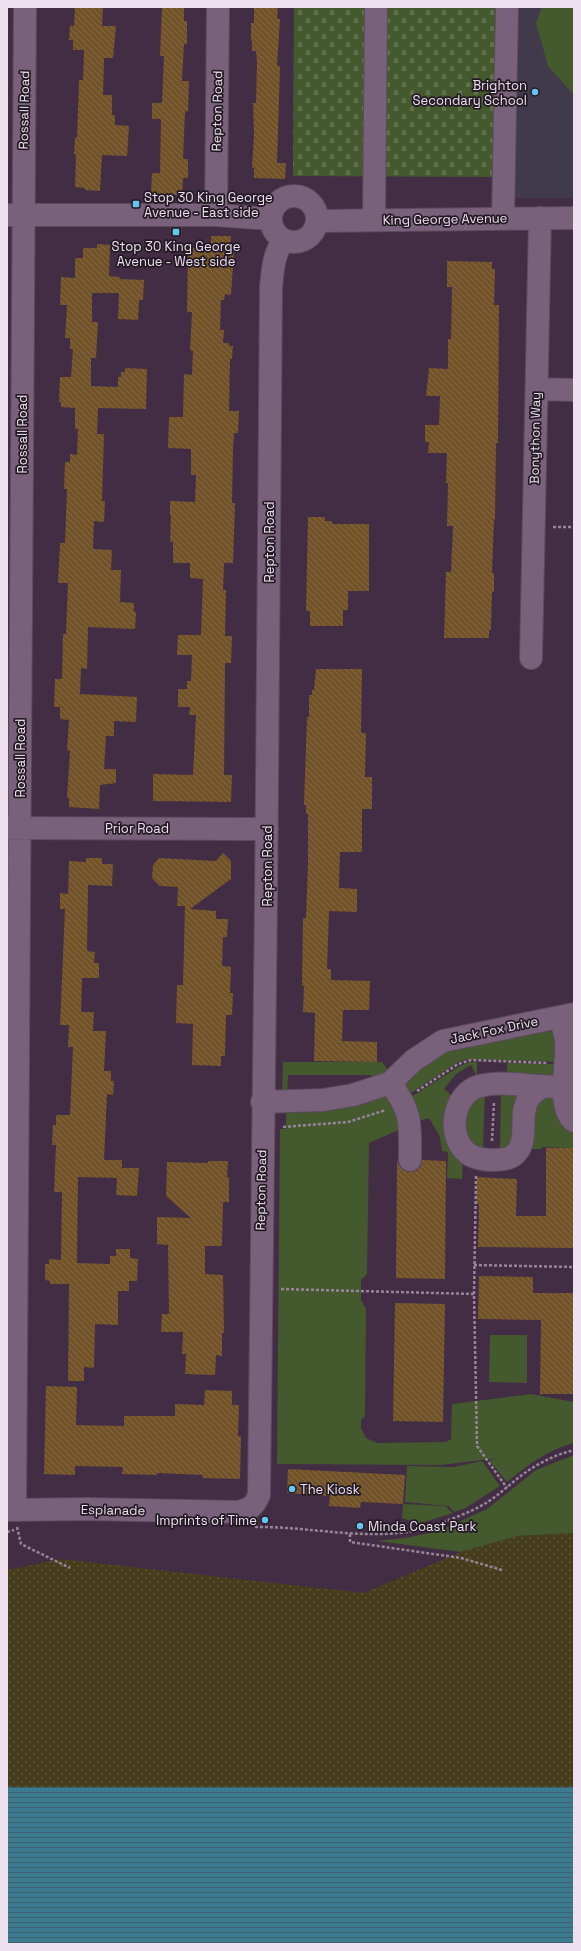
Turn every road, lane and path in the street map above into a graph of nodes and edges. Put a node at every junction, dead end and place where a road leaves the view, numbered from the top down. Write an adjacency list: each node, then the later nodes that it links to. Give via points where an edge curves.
1 (25, 7): 5 (street, Rossall Road)
2 (218, 7): 6 (street, Repton Road)
3 (376, 7): 11 (street)
4 (507, 7): 8 (street)
5 (15, 215): 6 (street); 17 (street, Rossall Road)
6 (216, 215): 7 (street)
7 (270, 218): 12 (street, via 276,203 282,198 298,195 311,202); 13 (street, via 276,234)
8 (503, 218): 9 (street, King George Avenue); 11 (street, King George Avenue)
9 (540, 218): 10 (street, King George Avenue); 14 (street, Bonython Way)
10 (574, 218)
11 (374, 220): 12 (street, King George Avenue)
12 (317, 221): 13 (street, via 313,232 307,238 300,242)
13 (284, 240): 18 (street, Repton Road, via 278,247 271,287)
14 (536, 389): 15 (street); 16 (street, Bonython Way)
15 (574, 390)
16 (531, 658)
17 (13, 828): 18 (street, Prior Road); 36 (street, Rossall Road)
18 (267, 829): 25 (street, Repton Road)
19 (567, 1015): 21 (street, Jack Fox Drive, via 443,1041 414,1060); 24 (street)
20 (496, 1061): 22 (path)
21 (390, 1083): 25 (street, Jack Fox Drive, via 354,1095 322,1100); 27 (street, via 403,1100 410,1122)
22 (495, 1084): 23 (street); 28 (path); 28 (street, via 479,1086 464,1094 455,1113 455,1128 460,1144 470,1154)
23 (543, 1086): 24 (street); 28 (street, via 529,1097 525,1106 520,1146 513,1155)
24 (569, 1087): 26 (street, via 564,1106 568,1117)
25 (262, 1102): 31 (street, Repton Road)
26 (574, 1121)
27 (410, 1160)
28 (491, 1160): 29 (path, via 491,1172 476,1171)
29 (474, 1265): 30 (path); 32 (path)
30 (574, 1268)
31 (260, 1288): 32 (path); 35 (street, Repton Road)
32 (474, 1294): 34 (path, via 477,1446)
33 (574, 1450): 34 (path, via 542,1462)
34 (506, 1488): 38 (path, via 486,1503 440,1524 410,1531 350,1534 350,1542 461,1558)
35 (259, 1495): 36 (street, Esplanade, via 250,1510 238,1512)
36 (13, 1516): 37 (path, via 21,1544)
37 (70, 1568)
38 (502, 1570)

